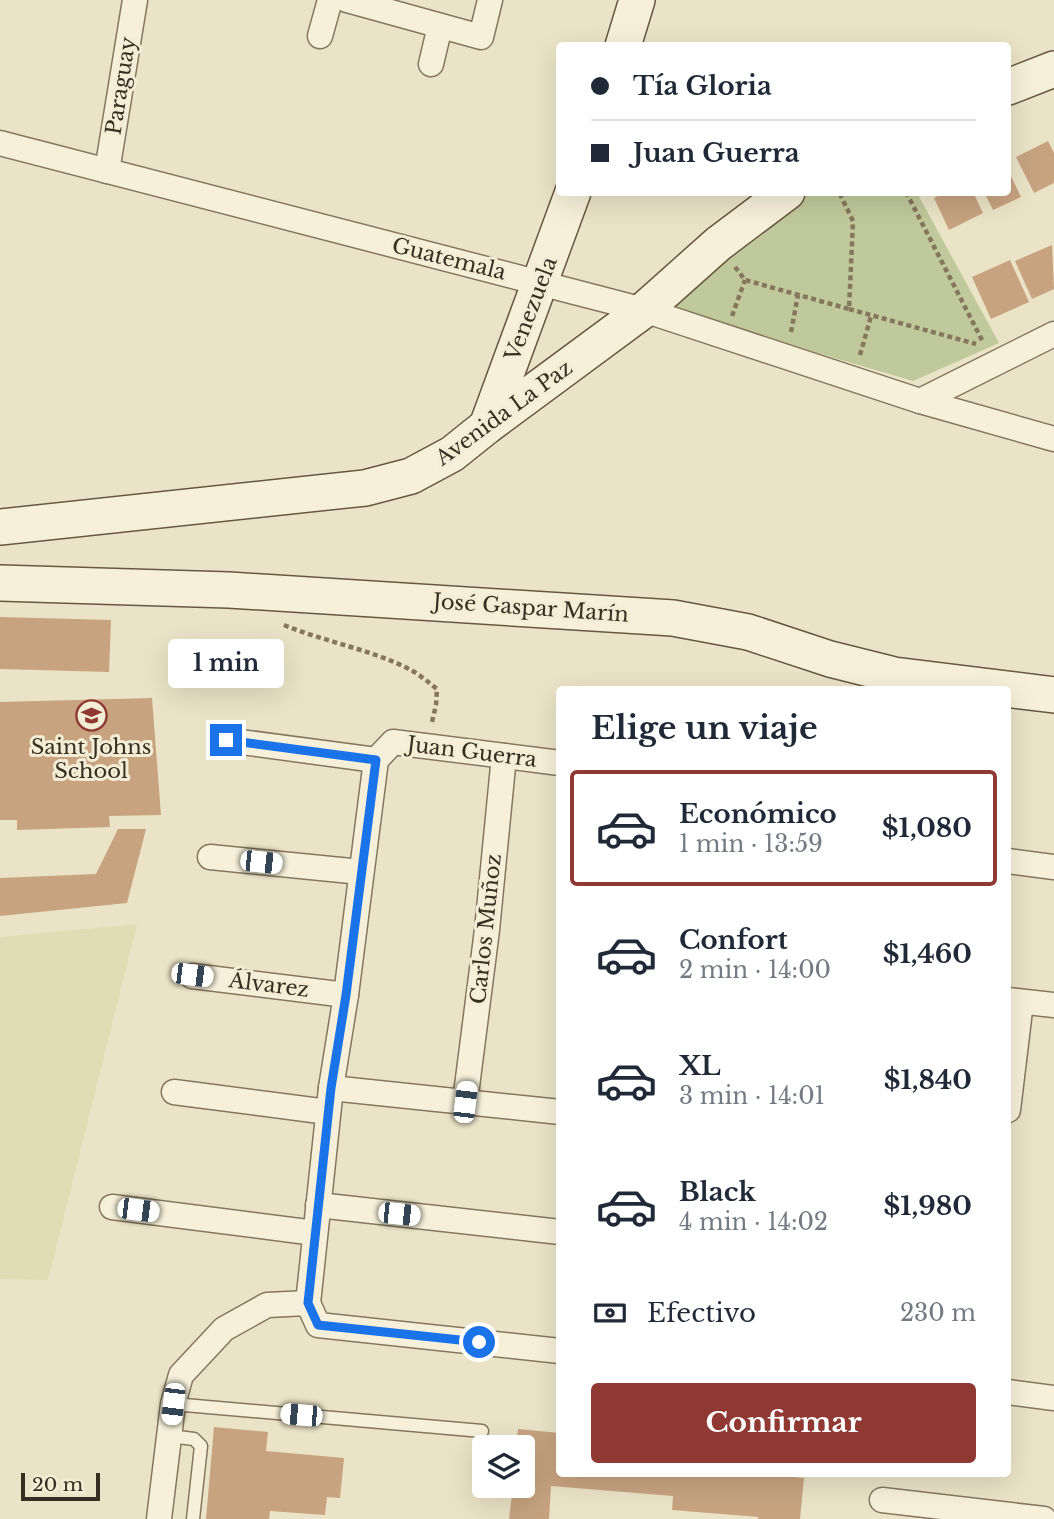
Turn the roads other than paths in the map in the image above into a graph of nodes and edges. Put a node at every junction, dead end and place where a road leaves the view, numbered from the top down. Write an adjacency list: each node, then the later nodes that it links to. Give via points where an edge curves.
1 (135, 0): 13 (street, Paraguay)
2 (330, 0): 7 (street)
3 (347, 0): 6 (street)
4 (490, 0): 6 (street, via 481,37)
5 (637, 0): 8 (street)
6 (440, 26): 9 (street)
7 (320, 36)
8 (625, 42)
9 (431, 64)
10 (1054, 69): 11 (street)
11 (1011, 86)
12 (0, 143): 13 (street, Guatemala)
13 (107, 171): 16 (street, Guatemala)
14 (572, 196): 16 (street, Venezuela)
15 (782, 196): 17 (street, Avenida La Paz, via 718,244)
16 (541, 283): 17 (street, Guatemala); 20 (street, Venezuela)
17 (644, 310): 19 (street, Guatemala); 20 (street, Avenida La Paz)
18 (1054, 334): 19 (street)
19 (920, 401): 21 (street, Guatemala)
20 (487, 426): 22 (street, Avenida La Paz, via 433,466 365,488)
21 (1054, 439)
22 (0, 527)
23 (0, 583): 24 (street, José Gaspar Marín, via 243,590 673,618 748,632 894,675)
24 (982, 686)
25 (1011, 690): 26 (street, José Gaspar Marín)
26 (1054, 695)
27 (226, 740): 29 (street, Juan Guerra)
28 (504, 756): 29 (street, Juan Guerra, via 393,742); 30 (street, Juan Guerra); 42 (street, Carlos Muñoz)
29 (376, 760): 34 (street)
30 (556, 762)
31 (210, 857): 34 (street)
32 (1011, 861): 33 (street)
33 (1054, 867)
34 (361, 872): 36 (street)
35 (192, 975): 36 (street, Álvarez)
36 (346, 995): 41 (street)
37 (1015, 1001): 38 (street); 39 (street)
38 (1054, 1005)
39 (1011, 1063)
40 (174, 1092): 41 (street)
41 (330, 1100): 42 (street); 44 (street)
42 (465, 1102): 43 (street)
43 (556, 1112)
44 (318, 1205): 46 (street); 47 (street)
45 (112, 1206): 47 (street)
46 (556, 1232)
47 (315, 1233): 48 (street)
48 (308, 1303): 49 (street, via 318,1325); 52 (street, via 267,1305 224,1329 181,1375)
49 (556, 1351)
50 (1011, 1392): 51 (street)
51 (1054, 1398)
52 (173, 1404): 53 (lane); 54 (street)
53 (482, 1431)
54 (169, 1436): 56 (street); 57 (lane, via 194,1439 201,1446)
55 (882, 1500): 58 (street)
56 (159, 1519)
57 (193, 1519)
58 (1044, 1519)

